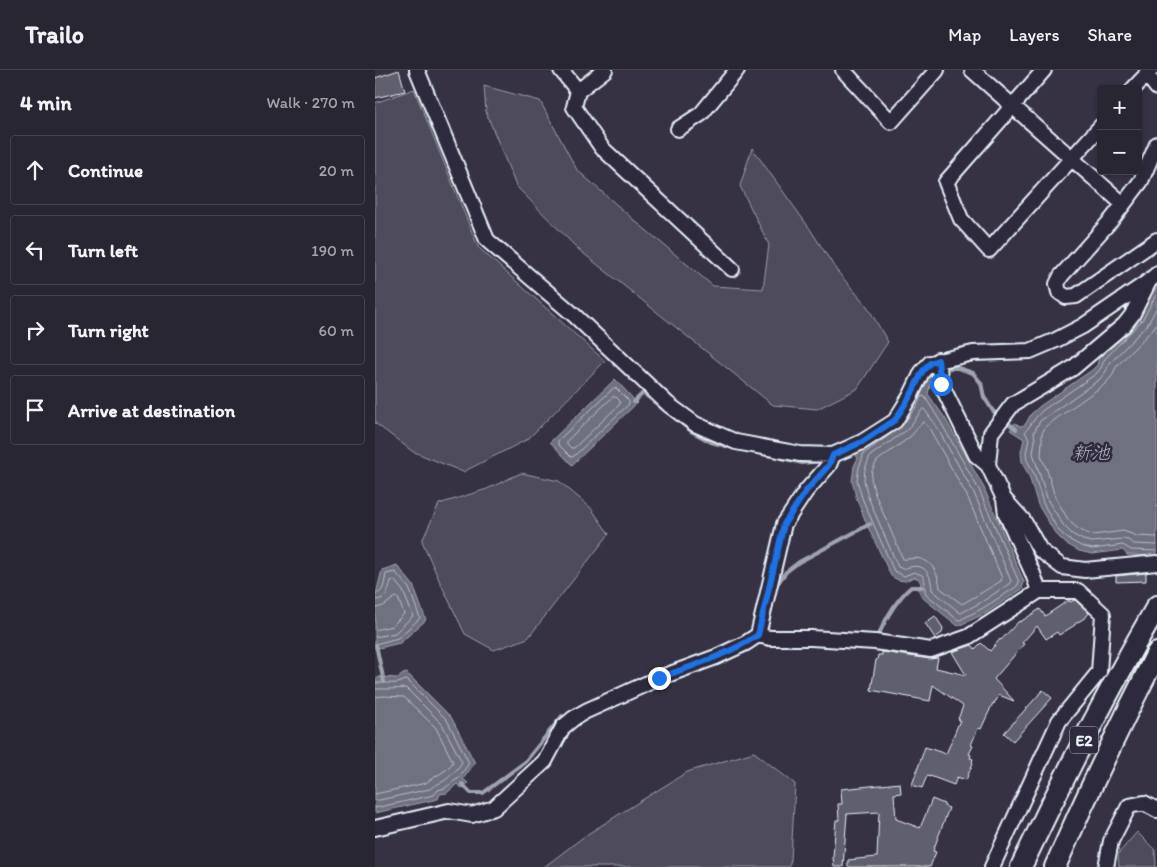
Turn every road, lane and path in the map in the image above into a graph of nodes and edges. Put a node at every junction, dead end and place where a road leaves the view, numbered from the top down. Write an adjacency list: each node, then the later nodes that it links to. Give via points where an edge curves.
1 (417, 70): 23 (street, via 487,240 574,315 669,405 695,424 736,442 800,454)
2 (561, 70): 12 (street)
3 (605, 70): 12 (street)
4 (737, 70): 14 (street, via 701,114)
5 (843, 70): 6 (street, via 891,122)
6 (937, 70)
7 (972, 70): 13 (street)
8 (1044, 70): 13 (street)
9 (1149, 72): 10 (street); 11 (street)
10 (1137, 85)
11 (1157, 88)
12 (578, 91): 20 (street, via 574,107 602,148)
13 (1013, 106): 17 (street); 17 (street, via 946,182 961,220 989,250)
14 (678, 129)
15 (1097, 130): 17 (street)
16 (1157, 144): 18 (street, via 1141,181)
17 (1072, 158): 18 (street)
18 (1123, 204): 19 (street, via 1061,276 1057,284 1059,292 1066,297 1076,296)
19 (1157, 240)
20 (732, 269)
21 (1153, 278): 22 (street, via 1083,326 1056,340 1030,350 973,353); 24 (street, via 1125,325 1073,368 1013,404 991,433)
22 (939, 367): 23 (street, via 930,363 922,372 895,420 862,442); 24 (street, via 941,384 976,455)
23 (833, 455): 29 (street, via 829,465 806,491 784,524)
24 (988, 465): 25 (street)
25 (1004, 499): 26 (street, via 1023,520 1040,550 1061,566 1085,570); 27 (street, via 1006,514)
26 (1157, 563)
27 (1039, 591): 29 (street, via 968,637 931,650 875,642); 33 (street, via 1078,591 1103,614 1099,672 1059,721)
28 (1154, 611): 34 (highway, E2, via 1099,711)
29 (758, 635): 32 (street, via 716,657 659,678 574,718 563,727 545,761 494,808 472,815 449,811)
30 (1157, 653): 35 (highway, E2)
31 (1157, 810): 36 (street, via 1144,803 1129,806 1111,841)
32 (375, 828)
33 (992, 867)
34 (1021, 867)
35 (1055, 867)
36 (1106, 867)

